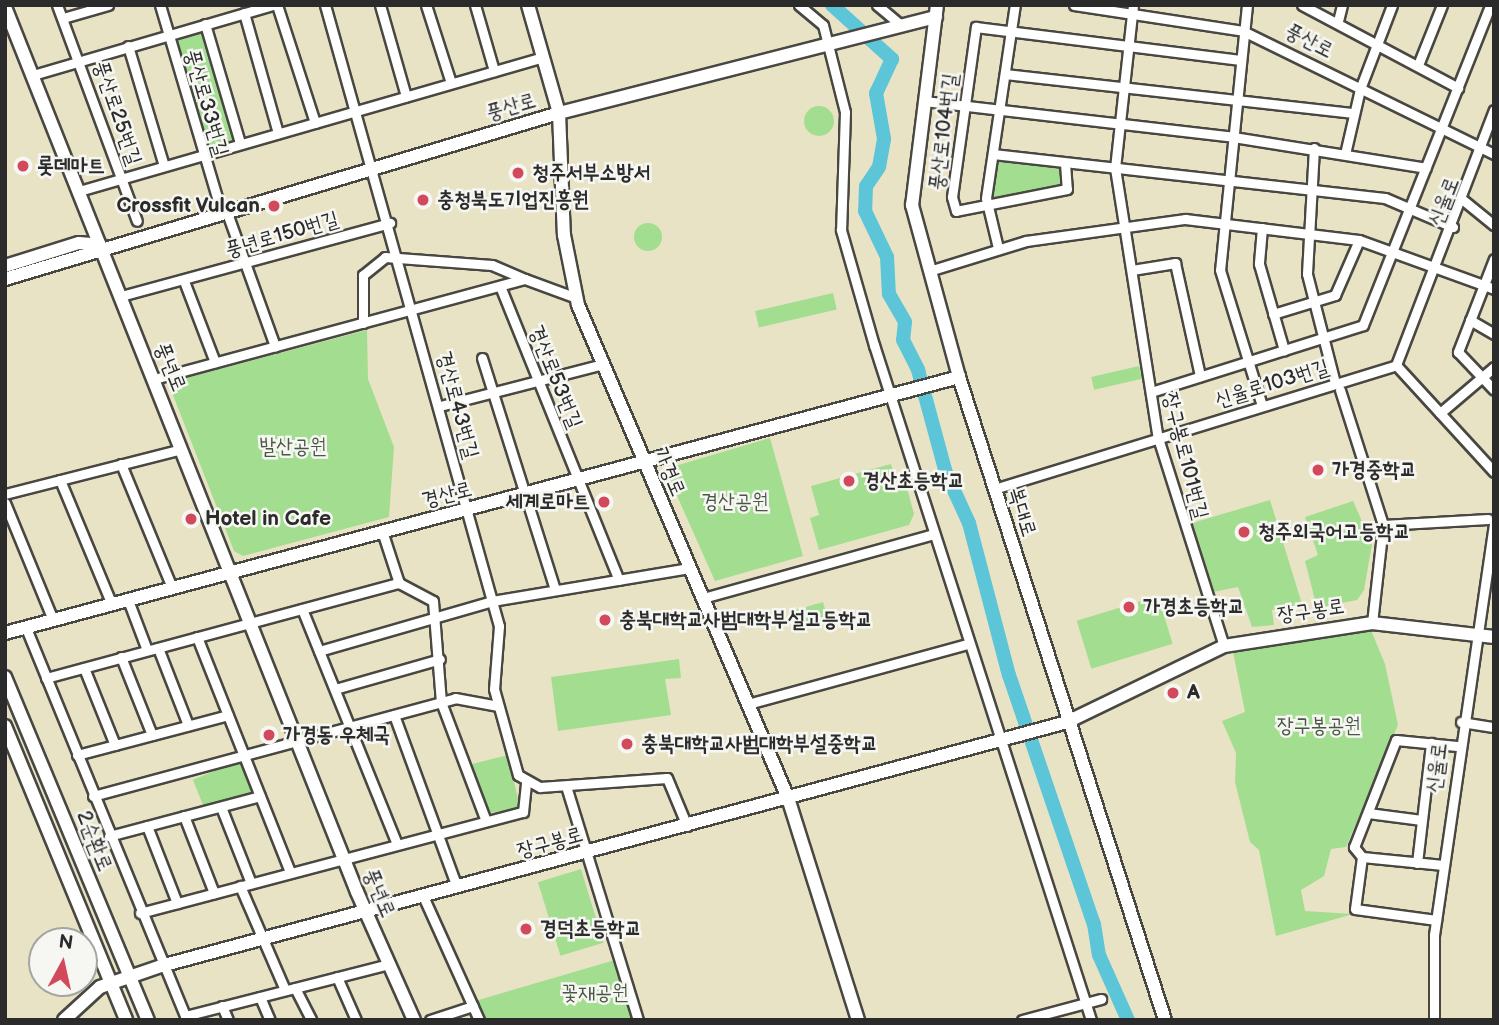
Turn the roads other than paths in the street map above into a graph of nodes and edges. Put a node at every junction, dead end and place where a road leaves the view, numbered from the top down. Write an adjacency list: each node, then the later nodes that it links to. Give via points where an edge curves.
1 (57, 5): 24 (street, 풍산로25번길)
2 (160, 5): 30 (street, 풍산로33번길)
3 (275, 5): 23 (street); 55 (street)
4 (325, 5): 50 (street, 경산로43번길)
5 (380, 5): 46 (street)
6 (426, 5): 42 (street)
7 (528, 5): 35 (street, 가경로)
8 (799, 5): 32 (street)
9 (877, 5): 27 (street)
10 (1015, 5): 28 (street)
11 (1074, 5): 19 (street, 풍산로)
12 (1247, 5): 29 (street)
13 (1302, 5): 25 (street)
14 (1342, 5): 25 (street)
15 (1392, 5): 31 (street)
16 (1442, 5): 38 (street)
17 (106, 6): 24 (street)
18 (5, 7): 41 (street, 풍년로)
19 (1133, 8): 29 (street, 풍산로); 33 (street, 장구봉로101번길)
20 (1487, 8): 44 (street)
21 (476, 9): 39 (street)
22 (936, 11): 27 (street, 풍산로); 48 (street, 복대로)
23 (244, 13): 26 (street); 58 (street)
24 (62, 18): 36 (street, 풍산로25번길)
25 (1339, 21): 31 (street)
26 (205, 24): 30 (street); 60 (street)
27 (898, 26): 32 (street, 풍산로)
28 (1012, 31): 33 (street); 40 (street); 49 (street, 풍산로104번길, via 976,27)
29 (1243, 31): 37 (street); 45 (street, 풍산로)
30 (168, 35): 34 (street); 63 (street, 풍산로33번길)
31 (1379, 42): 38 (street); 45 (street)
32 (835, 43): 53 (street, 풍산로); 131 (street, via 847,128 841,230)
33 (1128, 45): 37 (street); 43 (street, 장구봉로101번길)
34 (128, 46): 36 (street); 68 (street)
35 (542, 57): 39 (street); 53 (street, 가경로)
36 (80, 60): 41 (street); 72 (street, 풍산로25번길)
37 (1240, 60): 47 (street)
38 (1418, 65): 44 (street)
39 (494, 71): 42 (street)
40 (1005, 74): 43 (street); 51 (street)
41 (33, 75): 75 (street, 풍년로)
42 (451, 83): 46 (street)
43 (1124, 87): 47 (street); 56 (street, 장구봉로101번길)
44 (1458, 88): 57 (street)
45 (1360, 89): 54 (street); 57 (street, 풍산로)
46 (406, 96): 50 (street)
47 (1237, 99): 54 (street); 59 (street)
48 (924, 101): 49 (street); 98 (street, 복대로, via 912,205)
49 (963, 106): 51 (street); 77 (street, 풍산로104번길, via 952,197 956,211)
50 (356, 110): 55 (street); 69 (street, 경산로43번길)
51 (999, 110): 56 (street); 64 (street)
52 (1494, 110): 62 (street, 신율로)
53 (559, 113): 69 (street, 풍산로); 106 (street, 가경로, via 564,235)
54 (1354, 113): 65 (street)
55 (315, 123): 58 (street)
56 (1119, 125): 59 (street); 70 (street, 장구봉로101번길)
57 (1441, 132): 62 (street, 풍산로); 71 (street)
58 (278, 133): 60 (street)
59 (1233, 137): 61 (street); 73 (street)
60 (240, 144): 63 (street)
61 (1314, 148): 65 (street); 74 (street)
62 (1479, 151): 66 (street, 풍산로); 76 (street, 신율로)
63 (202, 154): 68 (street); 79 (street, 풍산로33번길)
64 (993, 154): 67 (street); 77 (street)
65 (1345, 154): 71 (street)
66 (1494, 154)
67 (1065, 163): 70 (street); 77 (street, via 1067,189)
68 (164, 166): 72 (street)
69 (373, 167): 79 (street, 풍산로); 81 (street, 경산로43번길)
70 (1115, 168): 73 (street); 82 (street, 장구봉로101번길)
71 (1426, 169): 78 (street)
72 (121, 179): 75 (street); 80 (street, 풍산로25번길)
73 (1228, 180): 74 (street); 83 (street)
74 (1312, 189): 78 (street); 87 (street)
75 (79, 191): 89 (street, 풍년로)
76 (1463, 200): 84 (street); 85 (street, 신율로)
77 (985, 206): 90 (street)
78 (1409, 208): 85 (street); 91 (street)
79 (224, 210): 89 (street, 풍산로); 94 (street, 풍산로33번길)
80 (138, 221)
81 (390, 223): 92 (street, 경산로43번길); 94 (street, 풍년로150번길)
82 (1125, 223): 83 (street); 90 (street); 97 (street, 장구봉로101번길)
83 (1224, 224): 86 (street); 117 (street, via 1220,270)
84 (1494, 225)
85 (1453, 226): 96 (street, 신율로)
86 (1262, 228): 87 (street); 109 (street, via 1259,264)
87 (1307, 234): 88 (street); 107 (street)
88 (1359, 240): 91 (street); 107 (street, via 1335,295)
89 (101, 245): 95 (street, 풍산로, via 79,243); 99 (street, 풍산로); 105 (street, 풍년로)
90 (998, 248): 98 (street)
91 (1391, 249): 96 (street); 113 (street, via 1363,325)
92 (400, 258): 100 (street, via 492,265); 108 (street, 경산로43번길); 111 (street, via 380,259 363,275)
93 (1494, 259): 102 (street)
94 (245, 263): 101 (street, 풍년로150번길); 114 (street, 풍산로33번길)
95 (5, 266)
96 (1438, 267): 102 (street); 120 (street, 신율로)
97 (1132, 270): 122 (street, via 1175,263); 129 (street, 장구봉로101번길)
98 (929, 271): 125 (street, 복대로)
99 (5, 279)
100 (525, 279): 103 (street); 106 (street)
101 (184, 281): 105 (street, 풍년로150번길); 118 (street)
102 (1484, 285): 104 (street); 110 (street)
103 (500, 286): 108 (street); 126 (street, 경산로53번길)
104 (1494, 289)
105 (121, 296): 124 (street, 풍년로)
106 (577, 298): 119 (street, 가경로)
107 (1312, 302): 109 (street); 113 (street)
108 (413, 309): 111 (street); 132 (street, 경산로43번길)
109 (1273, 313): 115 (street)
110 (1470, 320): 112 (street); 123 (street, via 1458,352)
111 (363, 323): 114 (street)
112 (1494, 334)
113 (1322, 338): 115 (street); 127 (street)
114 (275, 346): 118 (street)
115 (1284, 350): 117 (street)
116 (482, 358): 130 (street)
117 (1248, 361): 122 (street); 133 (street)
118 (215, 362): 124 (street)
119 (604, 364): 126 (street); 138 (street, 가경로)
120 (1396, 365): 127 (street, 신율로103번길); 134 (street)
121 (1494, 367): 123 (street)
122 (1200, 376): 129 (street)
123 (1482, 377): 128 (street); 134 (street)
124 (154, 379): 136 (street, 풍년로)
125 (954, 379): 131 (street, 경산로); 142 (street, 복대로)
126 (538, 381): 130 (street); 141 (street, 경산로53번길)
127 (1337, 386): 133 (street, 신율로103번길); 148 (street)
128 (1494, 390)
129 (1151, 391): 135 (street, 장구봉로101번길)
130 (494, 392): 132 (street); 144 (street)
131 (895, 395): 138 (street, 경산로); 150 (street)
132 (439, 406): 146 (street, 경산로43번길)
133 (1262, 406): 135 (street, 신율로103번길)
134 (1440, 413): 139 (street)
135 (1158, 436): 142 (street, 신율로103번길); 172 (street, 장구봉로101번길)
136 (181, 449): 137 (street); 152 (street, 풍년로)
137 (121, 464): 140 (street); 155 (street)
138 (644, 464): 141 (street, 경산로); 151 (street, 가경로)
139 (1494, 472)
140 (60, 480): 143 (street); 160 (street)
141 (578, 481): 144 (street, 경산로); 153 (street, 경산로53번길)
142 (994, 489): 187 (street, 복대로)
143 (5, 494)
144 (529, 494): 146 (street, 경산로); 156 (street)
145 (5, 503): 163 (street)
146 (468, 509): 149 (street, 경산로); 159 (street, 경산로43번길)
147 (1491, 521): 148 (street); 168 (street, 신율로)
148 (1383, 524): 165 (street)
149 (382, 531): 152 (street, 경산로); 154 (street)
150 (934, 534): 157 (street); 171 (street)
151 (689, 568): 153 (street); 157 (street, 가경로)
152 (230, 572): 155 (street, 경산로); 164 (street, 풍년로)
153 (619, 580): 156 (street)
154 (399, 583): 161 (street); 162 (street, via 431,596)
155 (172, 588): 158 (street, 경산로)
156 (555, 590): 159 (street)
157 (703, 598): 183 (street, 가경로)
158 (128, 600): 160 (street, 경산로); 174 (street)
159 (492, 601): 162 (street); 184 (street, 경산로43번길, via 499,626)
160 (112, 605): 163 (street, 경산로)
161 (302, 609): 164 (street); 175 (street)
162 (435, 620): 175 (street); 177 (street)
163 (53, 621): 166 (street, 경산로)
164 (250, 623): 169 (street); 194 (street, 풍년로)
165 (1372, 623): 168 (street, 장구봉로); 172 (street, 장구봉로)
166 (26, 628): 167 (street, 경산로); 180 (street)
167 (5, 634)
168 (1475, 634): 170 (street, 장구봉로); 188 (street, 신율로)
169 (197, 637): 173 (street); 185 (street)
170 (1494, 637)
171 (968, 643): 183 (street); 195 (street)
172 (1224, 646): 187 (street, 장구봉로)
173 (158, 648): 174 (street); 189 (street)
174 (147, 650): 176 (street)
175 (319, 651): 181 (street)
176 (121, 657): 178 (street); 193 (street)
177 (440, 659): 181 (street); 182 (street)
178 (84, 668): 180 (street); 197 (street)
179 (5, 677): 234 (street, 2순환로)
180 (46, 678): 199 (street)
181 (335, 689): 191 (street)
182 (441, 702): 184 (street, via 455,698); 186 (street); 210 (street)
183 (748, 704): 205 (street, 가경로)
184 (498, 706): 201 (street, 경산로43번길, via 518,775)
185 (228, 715): 189 (street); 200 (street)
186 (394, 715): 191 (street); 213 (street)
187 (1067, 722): 195 (street, 장구봉로); 259 (street, 복대로)
188 (1461, 722): 192 (street); 198 (street, 신율로)
189 (188, 725): 193 (street)
190 (5, 726): 236 (street, 2순환로)
191 (350, 727): 194 (street); 215 (street)
192 (1494, 727)
193 (152, 735): 197 (street)
194 (297, 741): 200 (street); 218 (street, 풍년로)
195 (1000, 741): 205 (street, 장구봉로); 241 (street)
196 (1431, 743): 198 (street); 207 (street, via 1396,740); 209 (street)
197 (115, 745): 199 (street)
198 (1457, 746): 220 (street, 신율로)
199 (77, 755): 203 (street)
200 (244, 756): 203 (street, 2순환로); 204 (street)
201 (526, 783): 202 (street); 210 (street, via 523,812)
202 (566, 786): 212 (street, via 667,778); 216 (street)
203 (93, 796): 214 (street)
204 (260, 796): 206 (street); 221 (street)
205 (788, 798): 212 (street, 장구봉로); 256 (street, 가경로)
206 (221, 807): 208 (street); 222 (street)
207 (1368, 813): 209 (street); 217 (street, via 1354,847)
208 (184, 816): 211 (street); 225 (street)
209 (1422, 820): 219 (street)
210 (485, 821): 213 (street)
211 (147, 826): 214 (street); 227 (street)
212 (687, 826): 216 (street, 장구봉로)
213 (441, 833): 215 (street); 224 (street)
214 (109, 836): 229 (street)
215 (397, 844): 218 (street)
216 (586, 853): 224 (street, 장구봉로); 255 (street)
217 (1362, 857): 219 (street); 230 (street, via 1355,909)
218 (344, 858): 221 (street); 228 (street, 풍년로)
219 (1417, 863): 220 (street)
220 (1443, 865): 230 (street, 신율로)
221 (290, 872): 222 (street)
222 (251, 883): 223 (street)
223 (240, 886): 225 (street); 231 (street)
224 (457, 887): 226 (street, 장구봉로)
225 (214, 893): 227 (street)
226 (423, 896): 228 (street, 장구봉로); 243 (street)
227 (177, 903): 229 (street)
228 (365, 911): 231 (street, 장구봉로); 232 (street, 풍년로)
229 (140, 913): 233 (street)
230 (1436, 920): 260 (street, 신율로)
231 (261, 939): 233 (street, 장구봉로); 238 (street)
232 (389, 964): 235 (street); 252 (street, 풍년로)
233 (160, 966): 234 (street, 장구봉로); 244 (street)
234 (128, 977): 236 (street, 장구봉로); 248 (street, 2순환로)
235 (337, 977): 237 (street); 251 (street)
236 (110, 984): 246 (street, 장구봉로); 247 (street, 2순환로)
237 (295, 988): 238 (street); 245 (street)
238 (285, 990): 239 (street)
239 (260, 997): 242 (street); 250 (street)
240 (1101, 999): 241 (street)
241 (1085, 1003): 257 (street); 258 (street)
242 (222, 1006): 244 (street); 249 (street)
243 (473, 1006): 253 (street); 254 (street)
244 (186, 1018)
245 (311, 1019)
246 (64, 1020)
247 (126, 1020)
248 (148, 1020)
249 (228, 1020)
250 (270, 1020)
251 (356, 1020)
252 (414, 1020)
253 (430, 1020)
254 (479, 1020)
255 (638, 1020)
256 (858, 1020)
257 (1022, 1020)
258 (1091, 1020)
259 (1165, 1020)
260 (1434, 1020)

